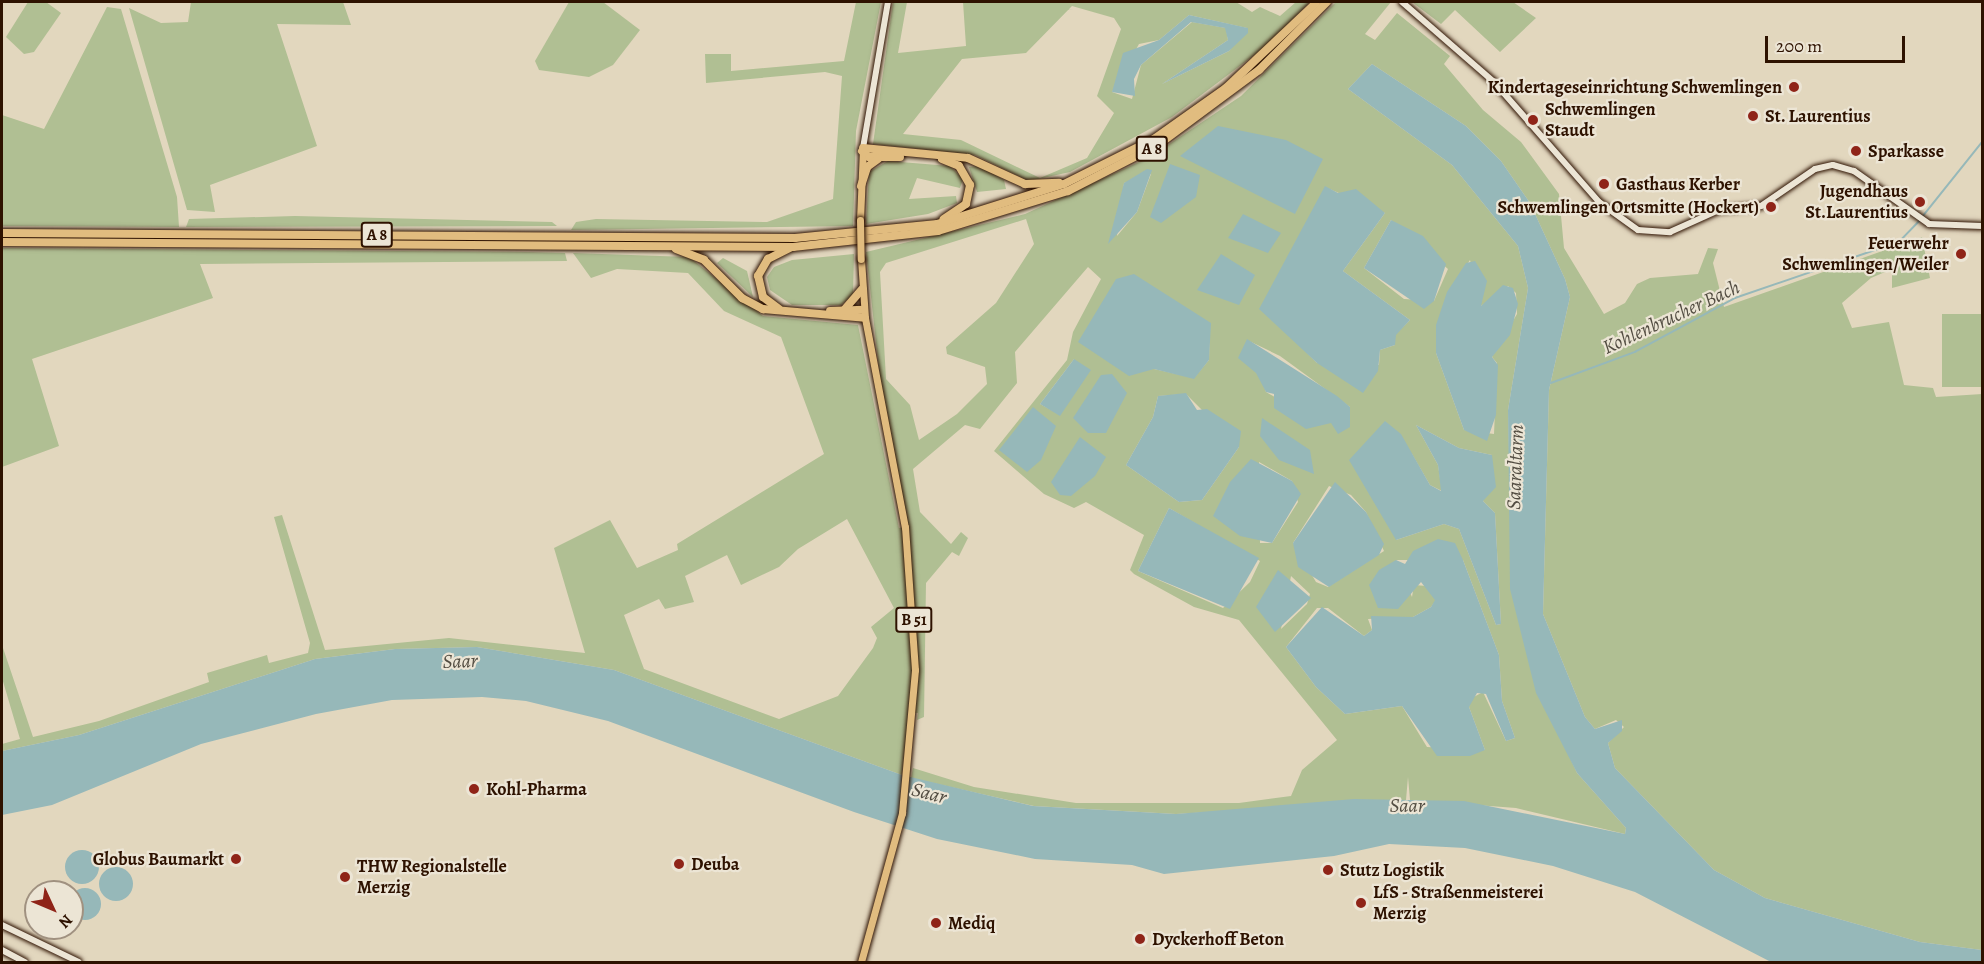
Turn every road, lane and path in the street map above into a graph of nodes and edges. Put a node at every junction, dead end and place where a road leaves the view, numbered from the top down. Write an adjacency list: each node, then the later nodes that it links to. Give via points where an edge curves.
1 (888, 2): 5 (main road)
2 (1317, 2): 7 (highway, A 8, via 1201,108)
3 (1327, 2): 16 (highway, A 8, via 1282,49 1206,113 1079,186 938,231)
4 (1402, 2): 10 (main road, via 1494,82 1599,202 1638,230 1670,232 1719,210 1761,206 1828,165 1854,171 1921,220 1946,229)
5 (862, 150): 6 (highway); 7 (highway, via 968,158 1025,184); 8 (main road)
6 (879, 158): 8 (highway, via 867,167); 9 (highway, via 942,159 962,168 970,185 967,201)
7 (1075, 180): 9 (highway, A 8)
8 (861, 186): 17 (main road, bridge)
9 (937, 224): 13 (highway, A 8, via 826,237)
10 (1983, 226)
11 (2, 234): 12 (highway, A 8)
12 (171, 239): 13 (highway, A 8); 14 (highway, A 8)
13 (579, 241): 15 (highway, A 8)
14 (2, 242)
15 (662, 246): 16 (highway, A 8); 19 (highway, via 701,257 742,298 763,309)
16 (793, 247): 18 (highway, via 763,265 758,280 763,297 784,310)
17 (862, 289): 18 (highway); 19 (main road)
18 (843, 310): 19 (highway)
19 (865, 314): 24 (main road, B 51, via 905,527 914,608 914,713 902,813)
20 (2, 925): 23 (main road)
21 (2, 950): 22 (main road)
22 (25, 963)
23 (79, 963)
24 (861, 963)

